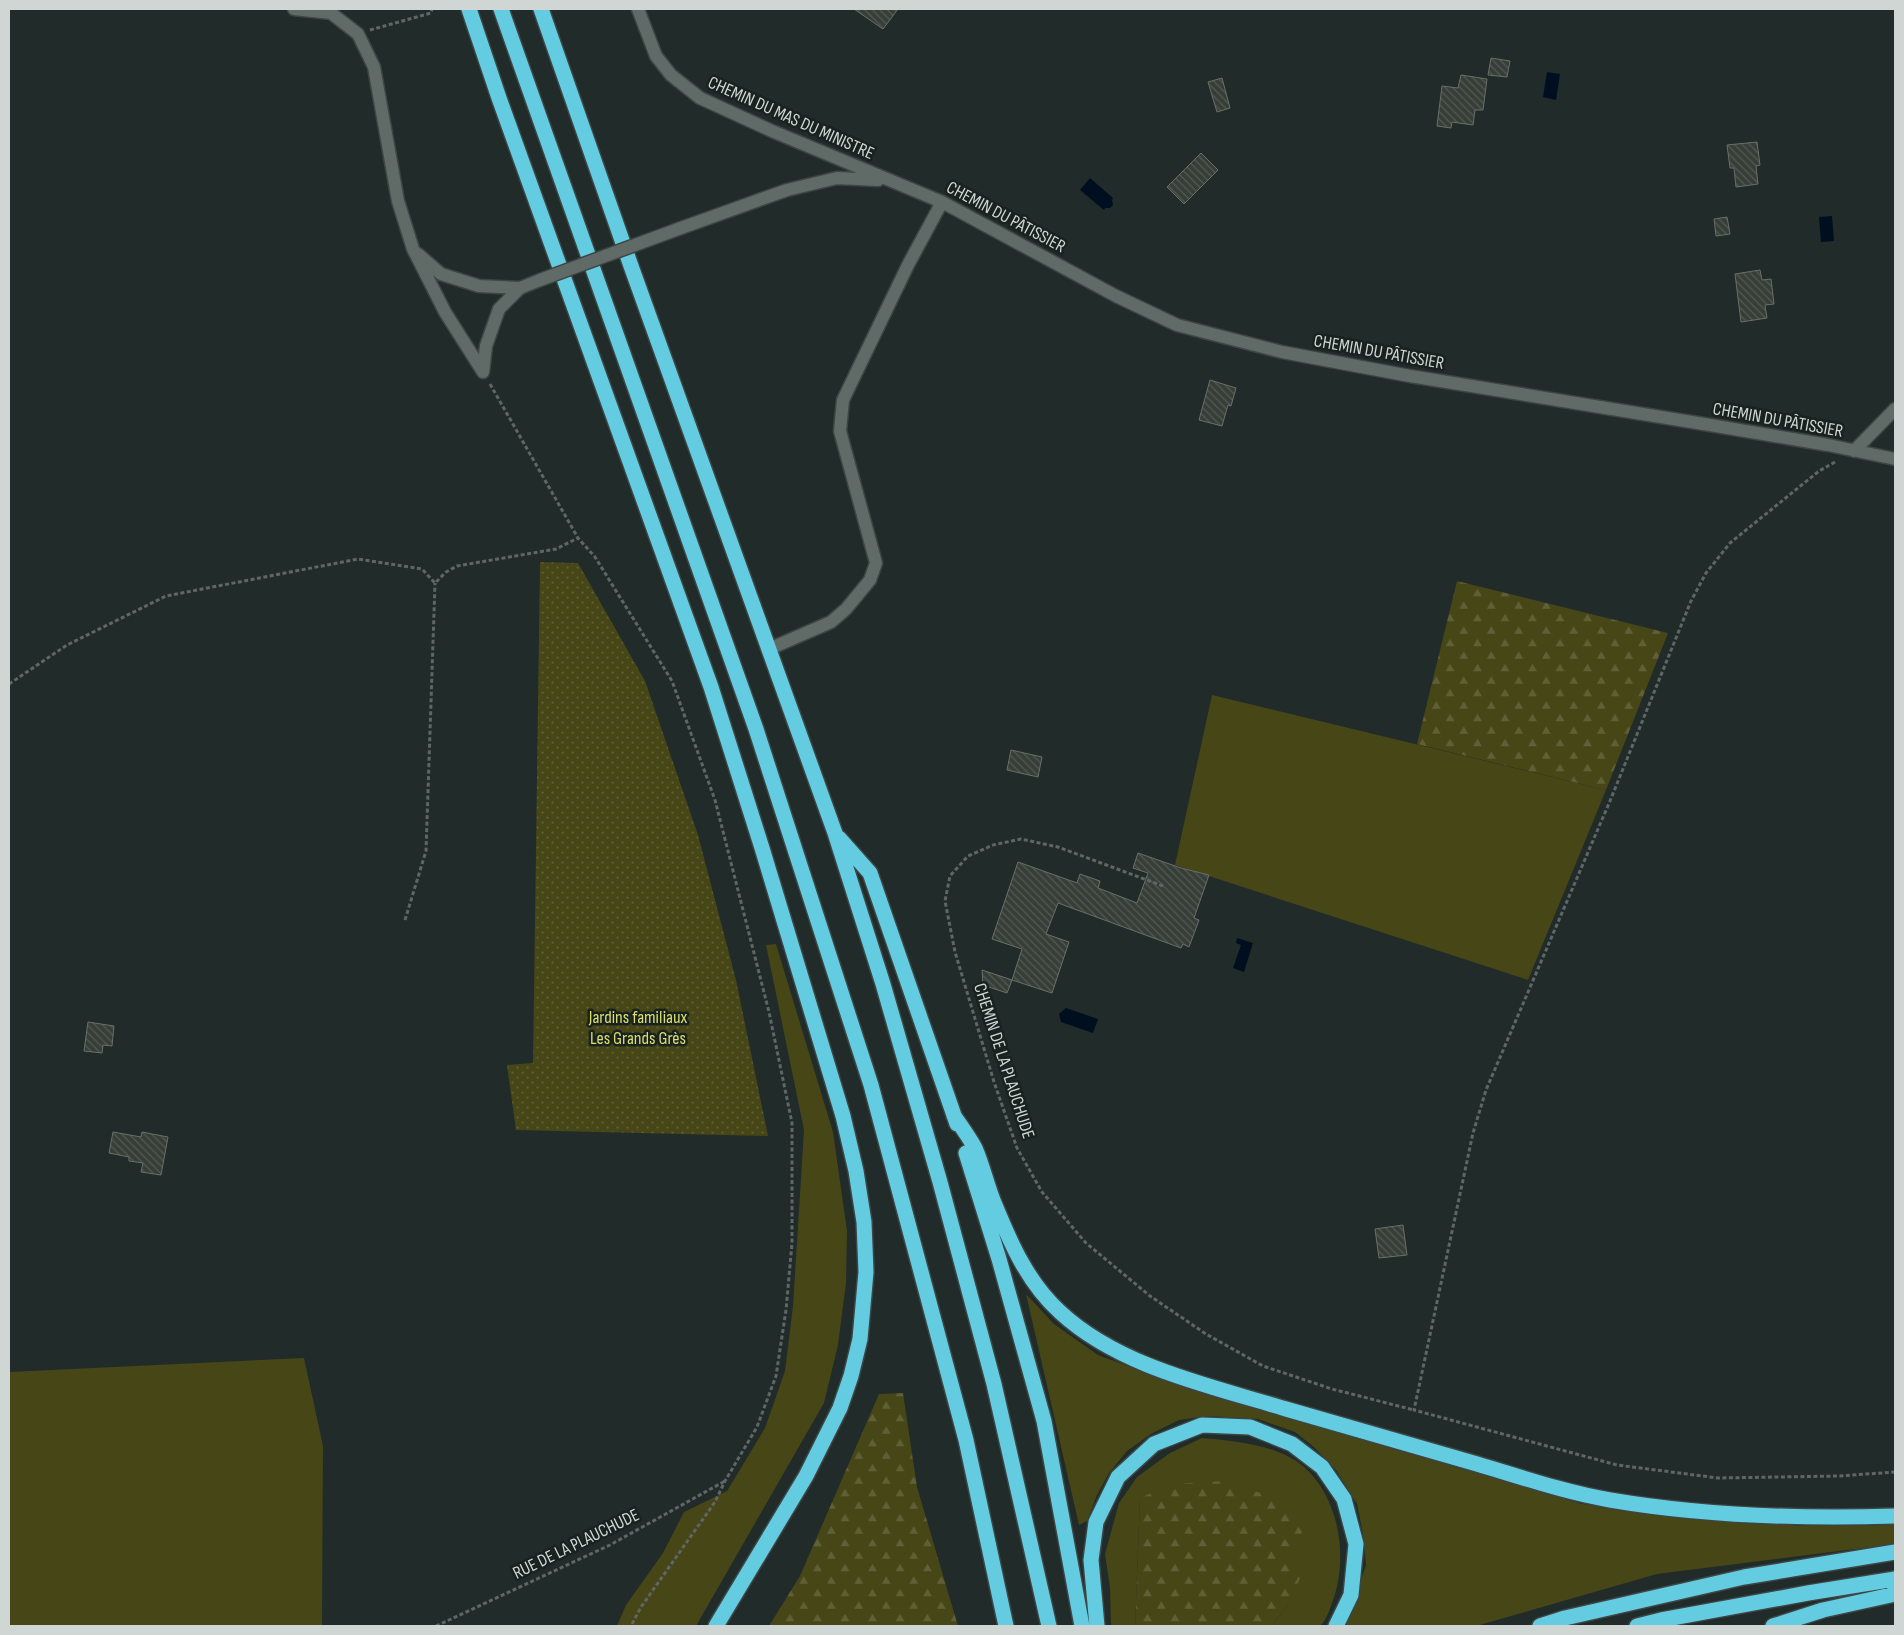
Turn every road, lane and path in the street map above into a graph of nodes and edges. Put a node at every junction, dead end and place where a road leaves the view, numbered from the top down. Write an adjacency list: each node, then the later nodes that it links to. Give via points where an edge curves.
1 (294, 9): 7 (street, via 332,13)
2 (432, 9): 7 (path, via 431,13)
3 (469, 9): 33 (highway, via 498,98 711,687 838,1099 856,1171 864,1222 866,1272 860,1340 840,1408 806,1476)
4 (500, 9): 34 (highway, via 756,729 871,1085 966,1440)
5 (541, 9): 18 (highway)
6 (638, 9): 8 (street, CHEMIN DU MAS DU MINISTRE, via 656,56 671,76 700,98)
7 (358, 34): 10 (street, via 374,67 398,201)
8 (888, 180): 9 (street, CHEMIN DU PÂTISSIER); 11 (street, bridge, via 837,178 787,190)
9 (942, 202): 14 (street, CHEMIN DU PÂTISSIER, via 1116,296 1177,325 1201,332 1282,352 1410,376); 18 (street, via 843,400 840,431 876,564 870,580 831,622)
10 (413, 250): 11 (street, via 441,274 479,286); 12 (street, via 445,312)
11 (520, 288): 12 (street, via 499,309 486,346)
12 (483, 372): 16 (path)
13 (1895, 409): 14 (street)
14 (1854, 451): 15 (street, CHEMIN DU PÂTISSIER); 24 (path, via 1819,470 1730,543 1706,573 1691,601 1610,801 1486,1090)
15 (1895, 459)
16 (578, 538): 17 (path, via 556,549 458,566); 26 (path, via 595,557 672,681 715,800 769,1012 792,1123 792,1243 776,1376 757,1427)
17 (435, 583): 19 (path, via 422,569 358,559 166,596 67,645); 22 (path, via 426,851)
18 (769, 649): 20 (highway)
19 (9, 684)
20 (835, 833): 23 (highway, via 870,873); 35 (highway, via 883,984 948,1211 994,1384)
21 (1162, 886): 24 (path, CHEMIN DE LA PLAUCHUDE, via 1058,847 1022,840 993,845 968,856 950,876 945,901 955,952 1017,1148 1042,1192 1086,1243 1150,1296 1206,1334 1263,1366 1332,1389)
22 (404, 920)
23 (954, 1116): 27 (highway, via 974,1146 1006,1231 1020,1262 1037,1288 1059,1312 1100,1342 1160,1370 1567,1491 1609,1500 1741,1515); 36 (highway, via 1044,1421)
24 (1414, 1410): 25 (path, CHEMIN DE LA PLAUCHUDE, via 1617,1465 1718,1478)
25 (1895, 1472)
26 (725, 1481): 31 (path, RUE DE LA PLAUCHUDE, via 610,1546); 32 (path, via 715,1502)
27 (1895, 1516)
28 (1895, 1552): 39 (highway, via 1744,1577)
29 (1895, 1579): 40 (highway)
30 (1895, 1592): 41 (highway, via 1891,1596 1823,1610)
31 (436, 1626)
32 (630, 1626)
33 (716, 1626)
34 (1006, 1626)
35 (1049, 1626)
36 (1082, 1626)
37 (1097, 1626): 38 (highway, via 1091,1560 1096,1522 1118,1478 1154,1444 1202,1425 1250,1427 1292,1444 1322,1467 1344,1499 1356,1544 1351,1595)
38 (1336, 1626)
39 (1540, 1626)
40 (1637, 1626)
41 (1774, 1626)

